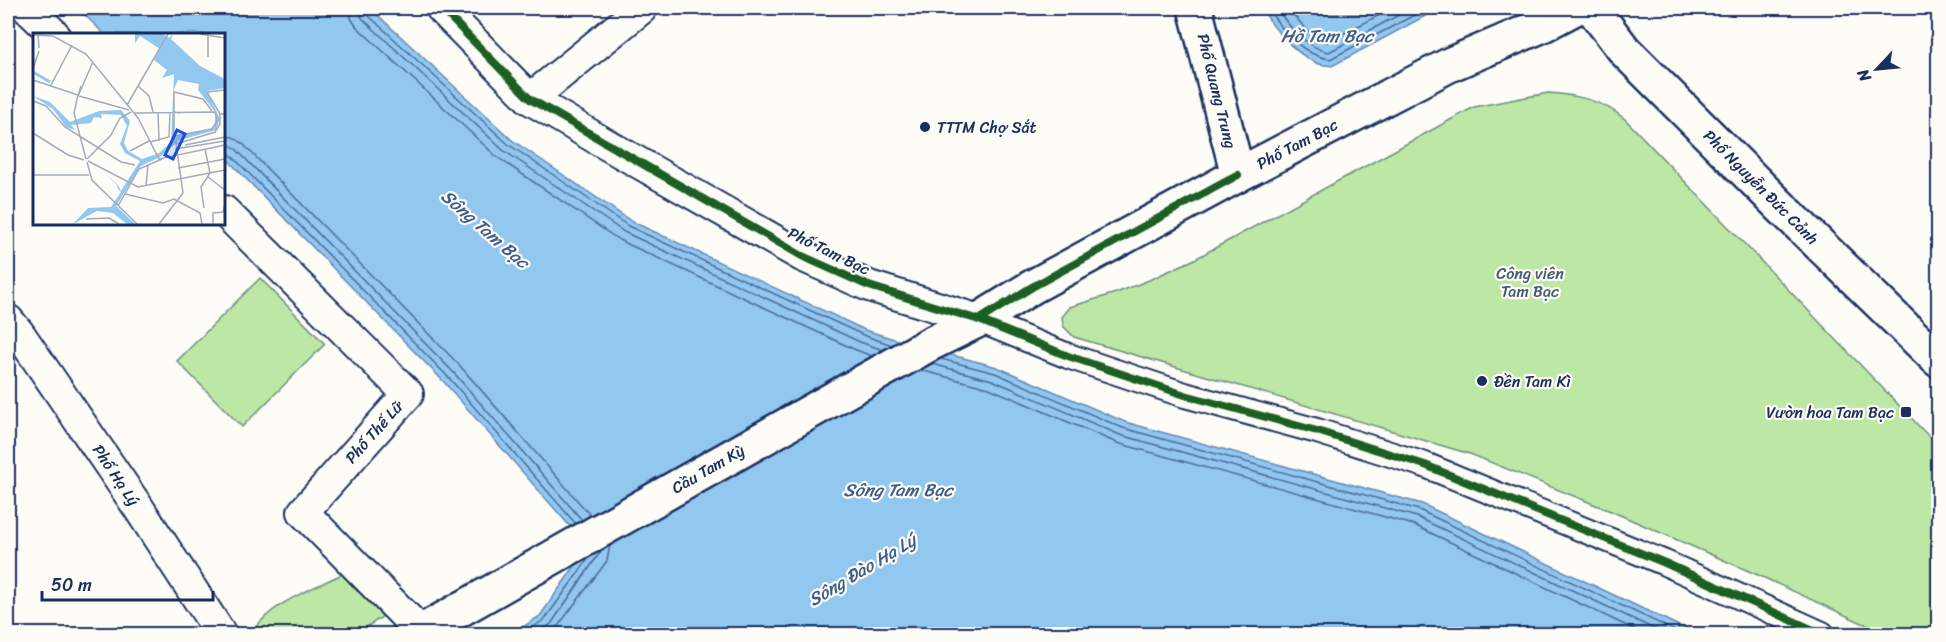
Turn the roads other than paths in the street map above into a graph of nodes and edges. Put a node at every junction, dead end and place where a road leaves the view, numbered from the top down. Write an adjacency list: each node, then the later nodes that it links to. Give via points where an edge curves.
1 (27, 8): 7 (street)
2 (441, 8): 8 (street, Phố Tam Bạc)
3 (642, 8): 8 (street)
4 (1195, 8): 9 (main road, Phố Quang Trung)
5 (1575, 8): 9 (main road, Phố Tam Bạc, via 1543,26 1451,64)
6 (1592, 8): 13 (main road, Phố Nguyễn Đức Cảnh, via 1625,51)
7 (53, 33)
8 (530, 99): 12 (street, Phố Tam Bạc, via 802,256 870,286)
9 (1238, 175): 12 (main road, Phố Tam Bạc)
10 (225, 212): 14 (street, Phố Thế Lữ, via 408,394 303,512)
11 (8, 320): 15 (street, Phố Hạ Lý)
12 (979, 320): 14 (main road, Cầu Tam Kỳ); 16 (street, via 1068,357 1425,465 1665,563)
13 (1938, 360)
14 (419, 633)
15 (221, 634)
16 (1822, 634)

